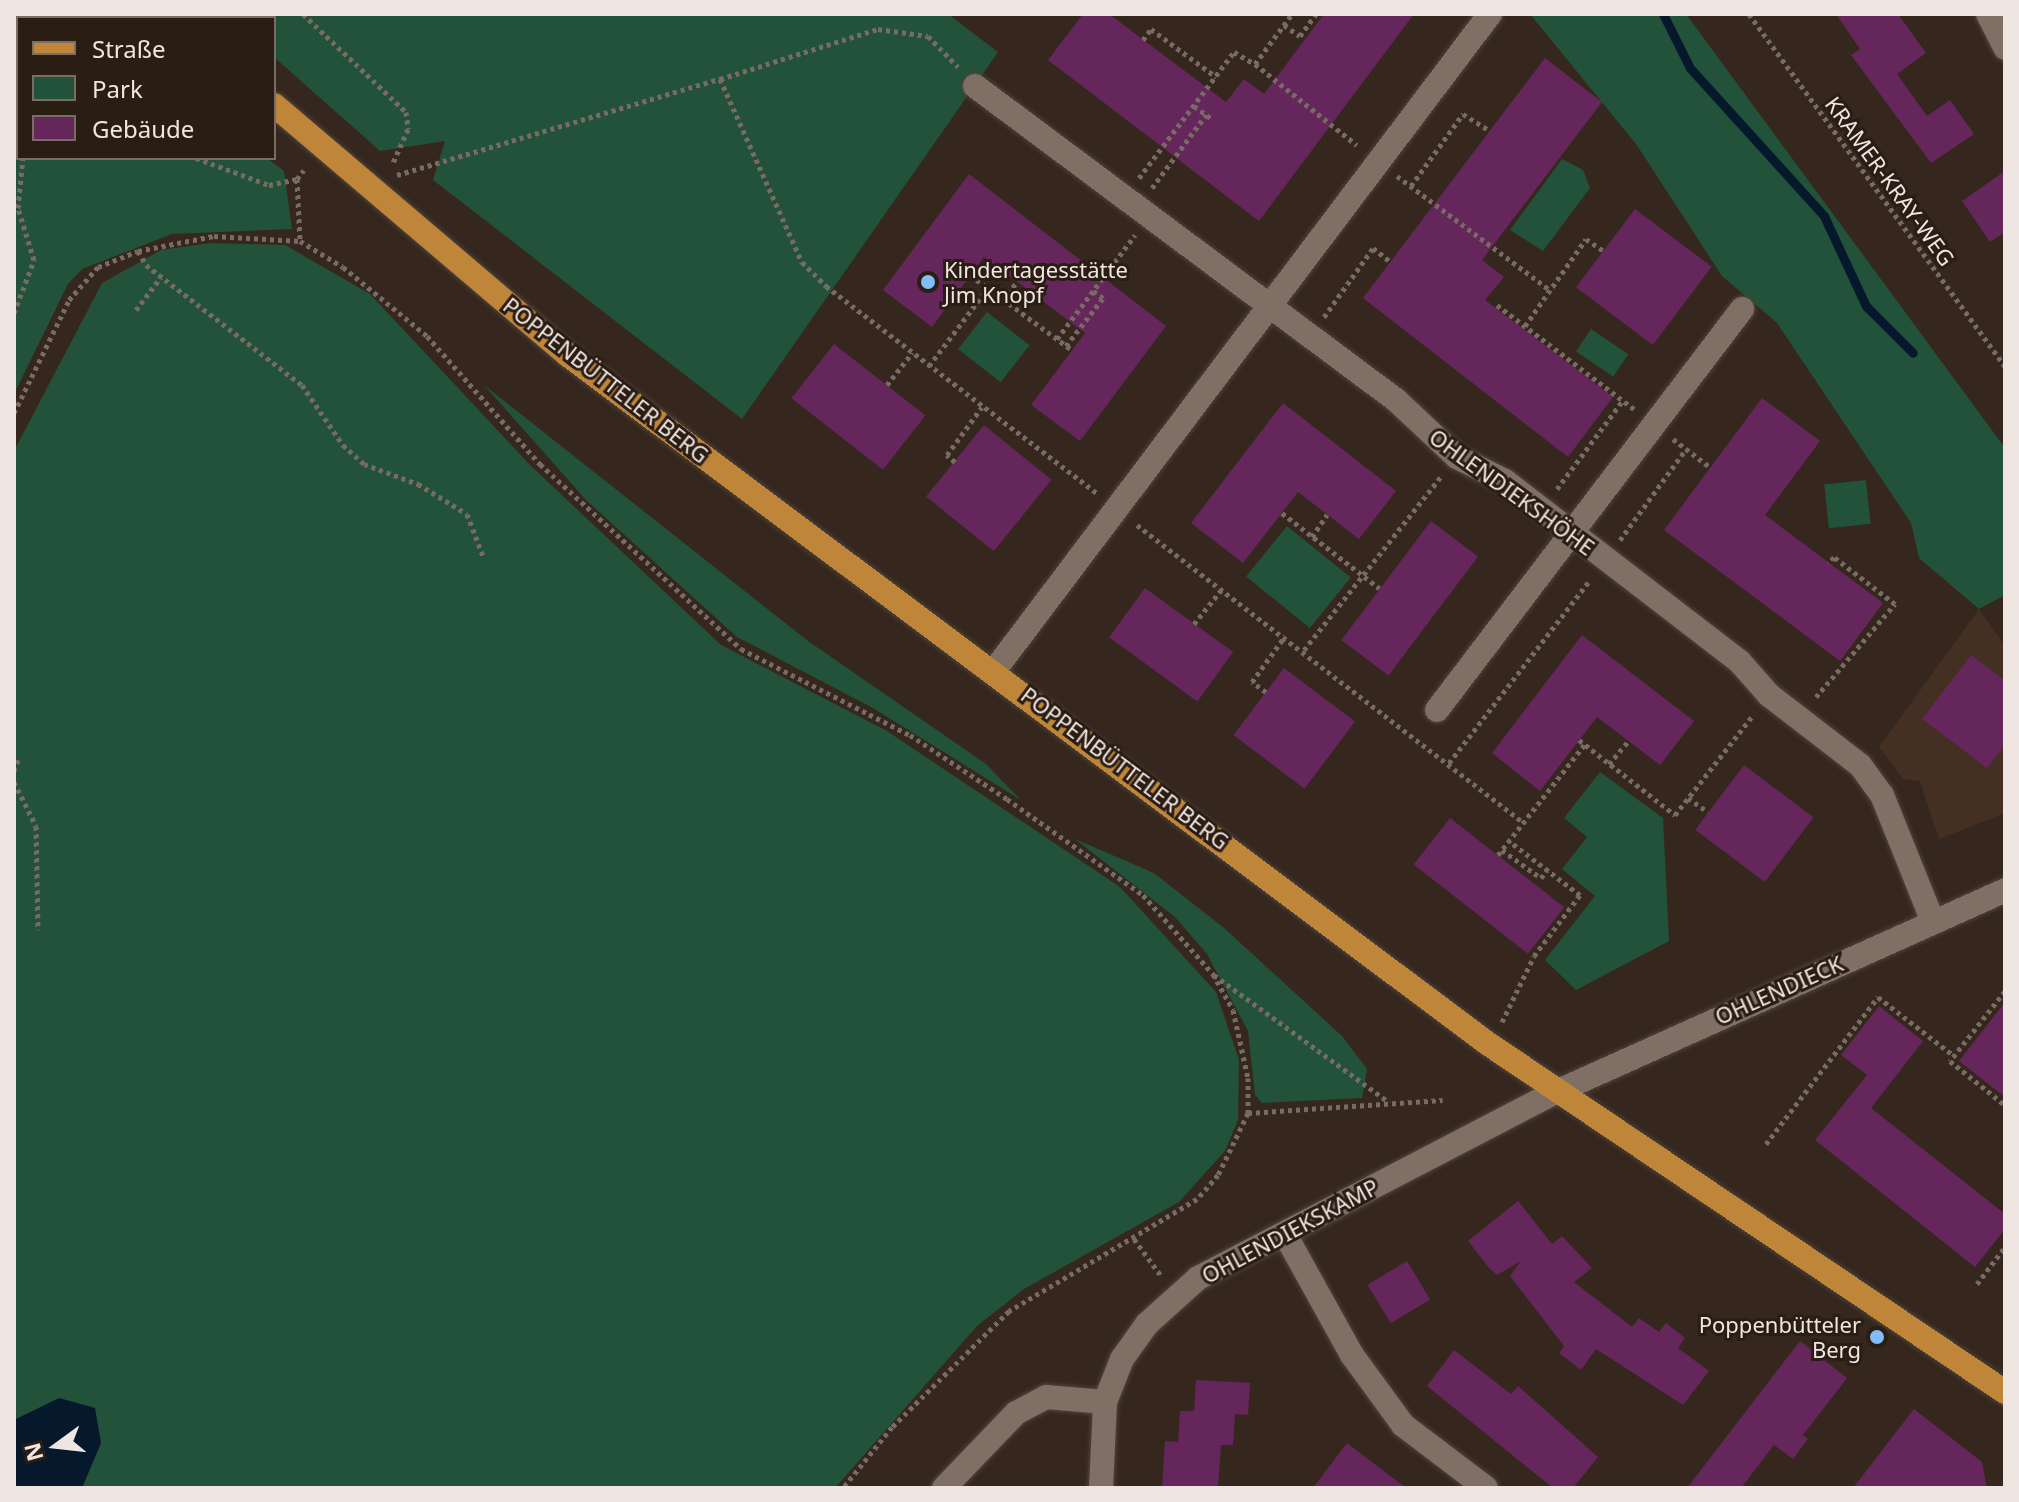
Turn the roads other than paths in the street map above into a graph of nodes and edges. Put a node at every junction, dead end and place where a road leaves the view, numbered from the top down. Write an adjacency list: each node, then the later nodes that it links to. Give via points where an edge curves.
1 (1490, 14): 6 (street)
2 (1988, 14): 3 (street)
3 (2005, 48)
4 (975, 86): 6 (street, OHLENDIEKSHÖHE)
5 (276, 107): 9 (main road, POPPENBÜTTELER BERG, via 568,355)
6 (1269, 306): 8 (street, OHLENDIEKSHÖHE, via 1396,400 1457,457 1505,481); 9 (street)
7 (1742, 309): 8 (street)
8 (1571, 534): 10 (street); 12 (street, OHLENDIEKSHÖHE, via 1739,661 1769,695 1860,765 1882,795)
9 (994, 671): 13 (main road, POPPENBÜTTELER BERG)
10 (1437, 710)
11 (2005, 890): 12 (street, OHLENDIECK)
12 (1933, 922): 13 (street, OHLENDIECK)
13 (1554, 1093): 14 (street, OHLENDIEKSKAMP); 15 (main road, POPPENBÜTTELER BERG)
14 (1286, 1236): 16 (street, OHLENDIEKSKAMP, via 1176,1296 1122,1359); 19 (street, via 1352,1355 1403,1425)
15 (2005, 1392)
16 (1105, 1402): 17 (street, via 1046,1397 1016,1413); 18 (street, OHLENDIEKSKAMP)
17 (944, 1488)
18 (1101, 1488)
19 (1486, 1488)

